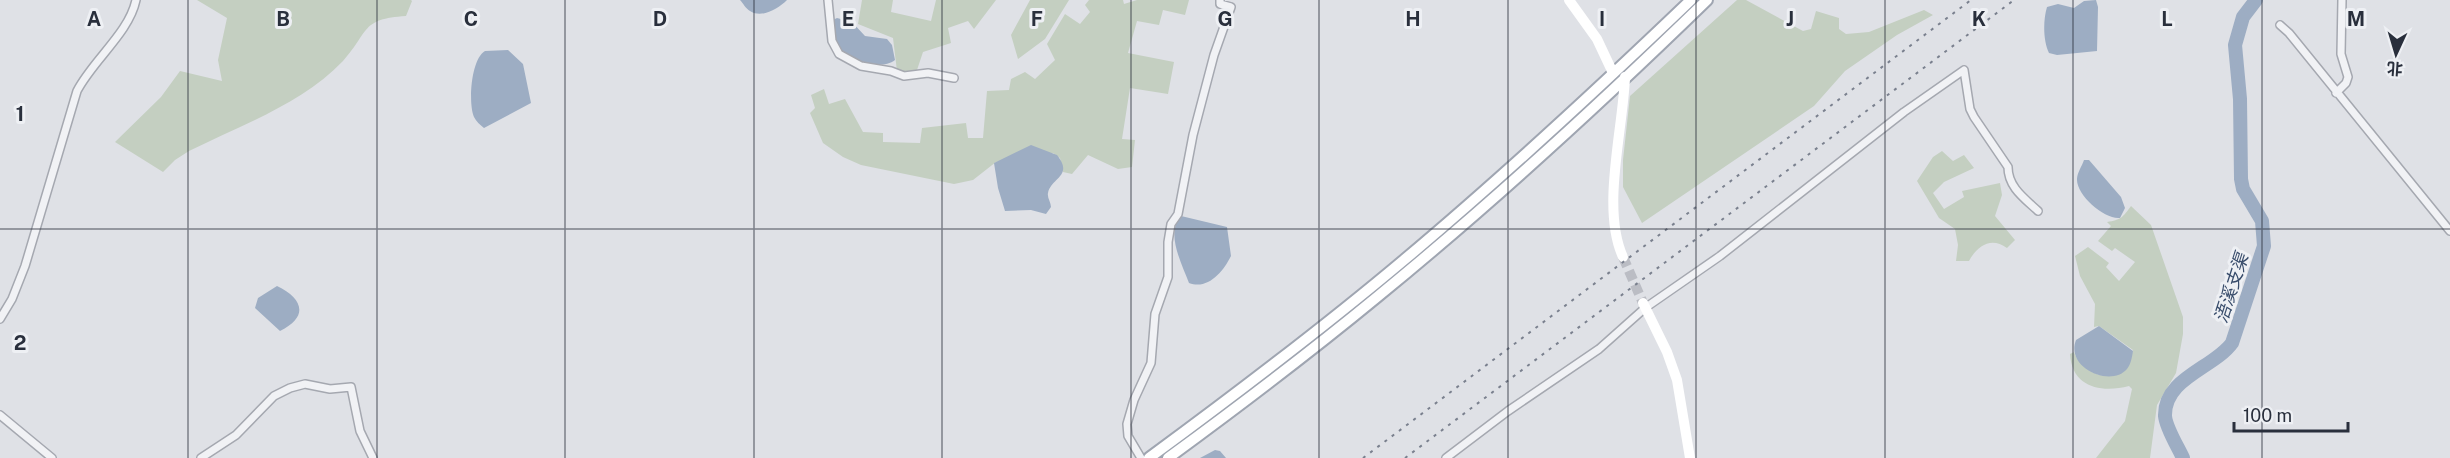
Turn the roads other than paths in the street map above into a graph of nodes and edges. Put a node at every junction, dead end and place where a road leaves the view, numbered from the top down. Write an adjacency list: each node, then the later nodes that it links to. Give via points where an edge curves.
1 (136, 0): 17 (street, via 130,17 72,100 25,266)
2 (828, 0): 11 (street, via 832,41 839,54 861,66 904,76 928,73)
3 (1220, 0): 22 (street, via 1220,4 1231,7 1193,135 1178,213 1171,224 1168,277 1155,314 1151,363 1128,420 1128,435)
4 (1569, 0): 9 (main road, via 1597,39)
5 (1691, 0): 9 (main road)
6 (1707, 0): 10 (main road)
7 (2342, 0): 12 (street, via 2341,54 2348,77)
8 (2280, 25): 12 (street)
9 (1613, 73): 23 (main road, via 1379,281)
10 (1625, 77): 15 (main road, via 1614,186 1617,237); 24 (main road, via 1413,268)
11 (954, 78)
12 (2336, 93): 14 (street)
13 (2038, 211): 16 (street, via 2013,187 2008,167 1974,117 1964,70 1720,256)
14 (2449, 229)
15 (1623, 257)
16 (1644, 305): 25 (street, via 1599,349); 26 (main road, via 1677,380)
17 (0, 318)
18 (0, 415): 19 (street)
19 (52, 458)
20 (201, 458): 21 (street, via 236,435 274,396 305,384 330,389 351,387 360,431)
21 (374, 458)
22 (1141, 458)
23 (1149, 458)
24 (1168, 458)
25 (1446, 458)
26 (1690, 458)

